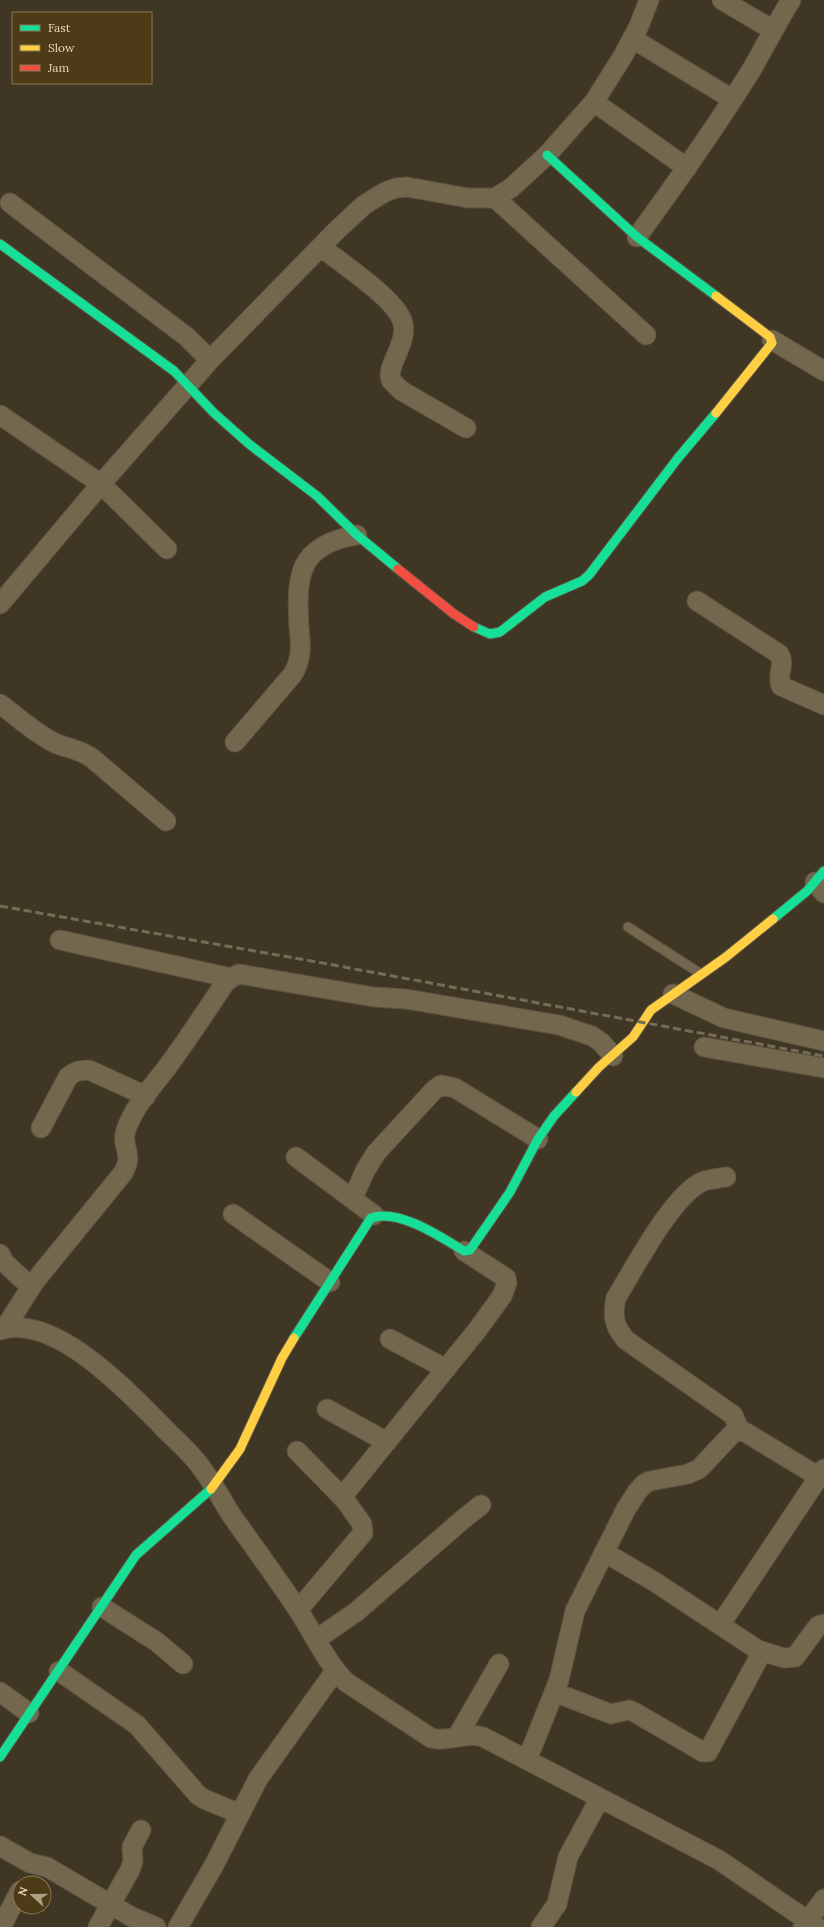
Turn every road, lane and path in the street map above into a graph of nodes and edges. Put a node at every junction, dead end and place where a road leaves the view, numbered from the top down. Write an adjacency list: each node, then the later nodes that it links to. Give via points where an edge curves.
1 (648, 0): 5 (street)
2 (722, 0): 4 (street)
3 (791, 0): 4 (street)
4 (773, 30): 6 (street)
5 (633, 39): 6 (street); 7 (street)
6 (732, 99): 9 (street)
7 (594, 102): 8 (street); 9 (street)
8 (547, 155): 10 (street, via 511,188); 12 (street)
9 (687, 168): 12 (street)
10 (495, 198): 14 (street, via 468,198 407,187 396,188 364,205); 15 (street)
11 (10, 203): 17 (street, via 188,337)
12 (637, 237): 16 (street)
13 (0, 244): 19 (street, via 160,360)
14 (321, 247): 17 (street); 21 (street, via 378,292 402,319 402,342 390,371 395,384 402,391)
15 (646, 335)
16 (772, 340): 18 (street); 23 (street, via 768,350 678,458 589,575 582,581 545,597 500,632 490,634 465,622)
17 (210, 360): 19 (street)
18 (824, 371)
19 (189, 385): 22 (street); 23 (street, via 214,413 317,496)
20 (0, 415): 22 (street)
21 (466, 428)
22 (101, 484): 24 (street); 26 (street)
23 (357, 535): 29 (street, via 326,543 314,551 306,562 300,577 298,602 301,651 298,665)
24 (167, 549)
25 (696, 601): 28 (street, via 779,654 782,662 779,679 781,686)
26 (0, 604)
27 (0, 704): 30 (street, via 45,737 57,744 80,750 92,758)
28 (824, 705)
29 (235, 742)
30 (166, 821)
31 (821, 882): 34 (street)
32 (628, 927): 34 (lane)
33 (60, 940): 35 (street)
34 (702, 974): 36 (street)
35 (231, 978): 39 (street, via 239,974 247,975 559,1025 592,1036); 41 (street)
36 (673, 994): 37 (street, via 724,1018); 39 (street, via 651,1010 633,1037)
37 (824, 1041)
38 (704, 1047): 40 (street)
39 (613, 1056): 43 (street, via 570,1097)
40 (824, 1068)
41 (146, 1096): 42 (street, via 89,1070 73,1072); 52 (street, via 126,1130 125,1145 129,1155 123,1173)
42 (41, 1128)
43 (538, 1139): 46 (street, via 455,1088 441,1085 429,1094 376,1153); 49 (street, via 498,1212 472,1247)
44 (296, 1157): 46 (street)
45 (726, 1177): 57 (street, via 705,1181 684,1196 656,1233 616,1298 613,1310 614,1322 626,1340 733,1415)
46 (353, 1198): 48 (street)
47 (233, 1214): 51 (street)
48 (374, 1215): 49 (street, via 383,1214 407,1221); 51 (street)
49 (464, 1251): 55 (street, via 504,1276 507,1283 497,1303)
50 (0, 1254): 52 (street, via 5,1263)
51 (330, 1282): 61 (street, via 275,1370 240,1449)
52 (30, 1287): 53 (street)
53 (2, 1329): 61 (street, via 34,1329 52,1336 100,1365 192,1457)
54 (390, 1339): 55 (street)
55 (446, 1369): 58 (street)
56 (326, 1409): 58 (street)
57 (740, 1430): 60 (street); 64 (street, via 699,1469 644,1484 626,1509)
58 (388, 1442): 62 (street, via 346,1492)
59 (297, 1451): 62 (street)
60 (821, 1473): 68 (street)
61 (214, 1487): 65 (street, via 136,1555); 66 (street)
62 (345, 1500): 66 (street, via 362,1524 363,1533)
63 (481, 1505): 69 (street, via 356,1612)
64 (604, 1552): 68 (street); 76 (street, via 575,1611 563,1667)
65 (102, 1607): 71 (street, via 158,1642); 73 (street)
66 (298, 1610): 69 (street)
67 (824, 1624): 70 (street, via 818,1626 795,1657 784,1658)
68 (720, 1625): 70 (street)
69 (317, 1640): 74 (street)
70 (762, 1652): 76 (street, via 708,1752 703,1752 629,1710 611,1714)
71 (183, 1664)
72 (499, 1664): 78 (street)
73 (59, 1671): 77 (street); 82 (street, via 137,1725 204,1800)
74 (335, 1671): 78 (street, via 346,1682 431,1738); 82 (street, via 300,1722 271,1758)
75 (0, 1692): 77 (street)
76 (554, 1692): 80 (street)
77 (29, 1713): 79 (street)
78 (457, 1738): 80 (street, via 476,1735)
79 (0, 1757)
80 (527, 1760): 81 (street)
81 (600, 1798): 90 (street, via 719,1860); 95 (street, via 568,1857 557,1904)
82 (240, 1814): 94 (street)
83 (141, 1830): 88 (street, via 132,1847 133,1863)
84 (0, 1846): 85 (street)
85 (34, 1865): 86 (street); 88 (street, via 47,1867)
86 (28, 1875)
87 (824, 1899): 90 (street)
88 (110, 1905): 92 (street); 93 (street)
89 (12, 1906): 91 (street)
90 (810, 1925)
91 (1, 1927)
92 (98, 1927)
93 (156, 1927)
94 (178, 1927)
95 (541, 1927)

